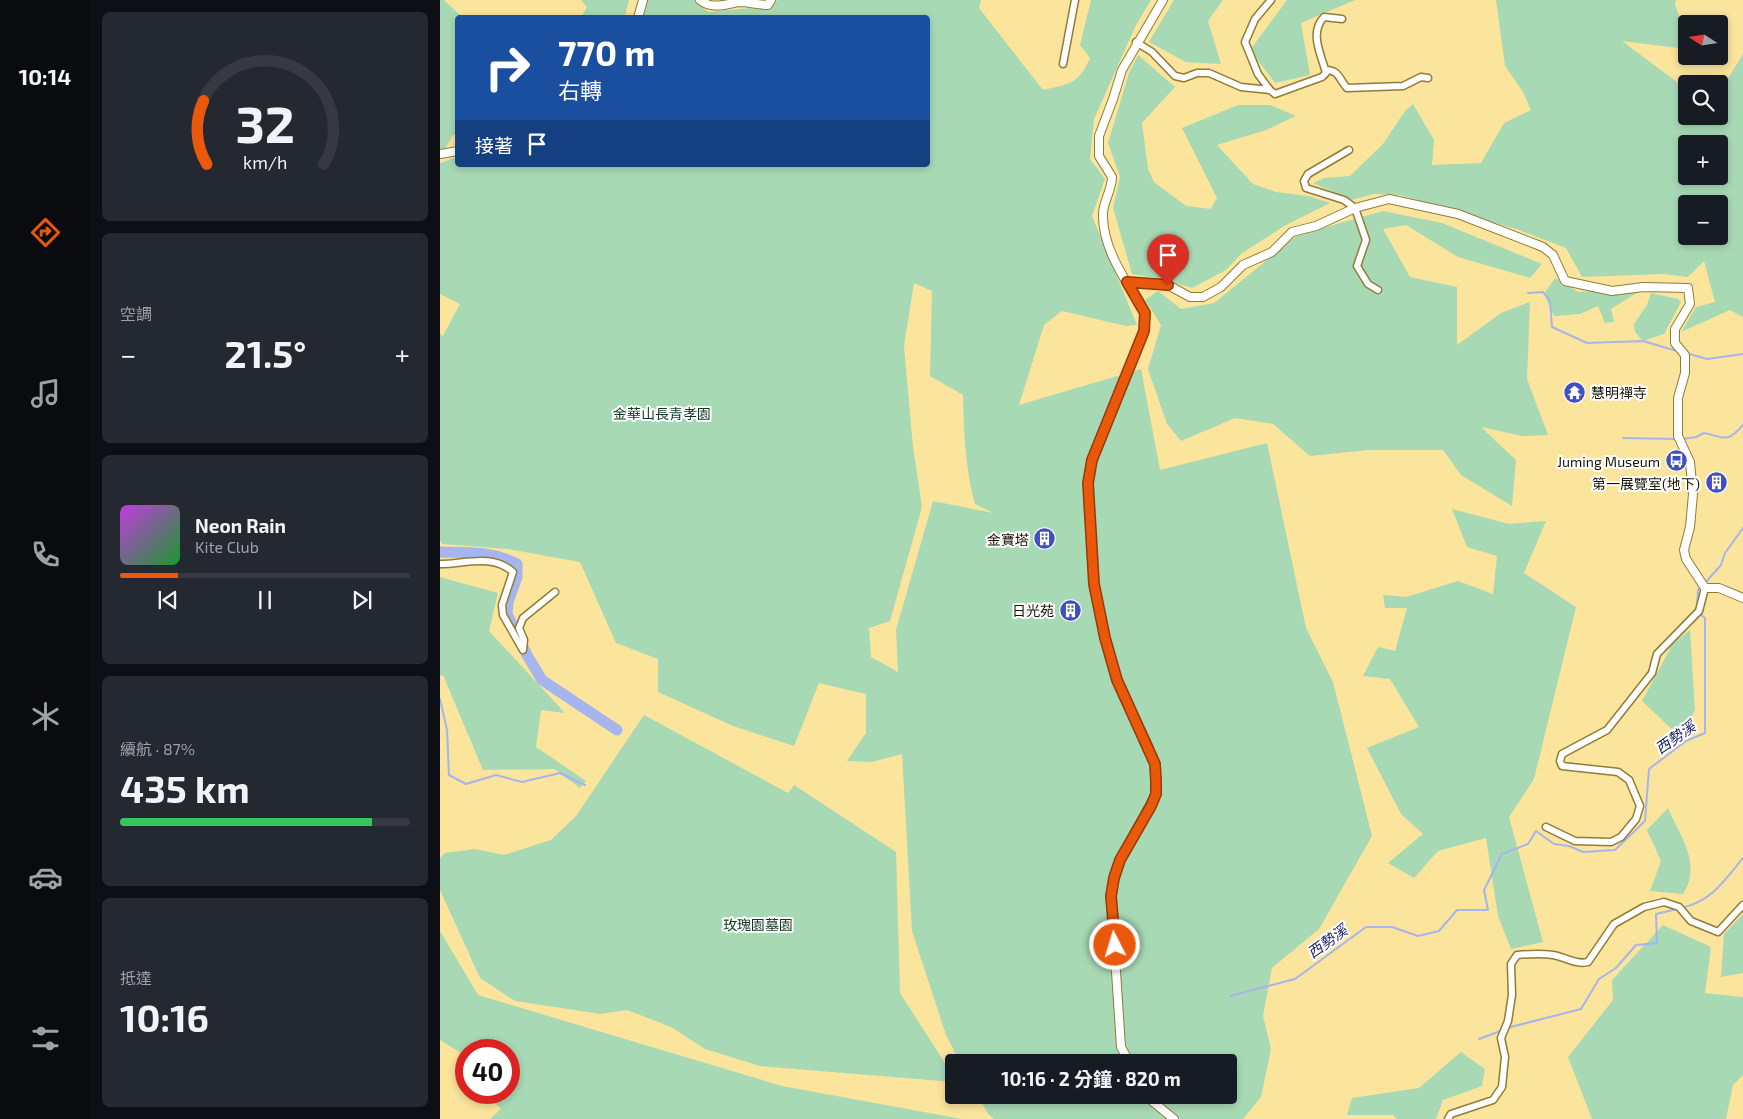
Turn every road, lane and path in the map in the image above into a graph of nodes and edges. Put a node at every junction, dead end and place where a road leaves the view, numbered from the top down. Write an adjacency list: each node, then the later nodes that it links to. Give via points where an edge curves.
1 (643, 0): 7 (street)
2 (700, 0): 3 (street, via 722,6 740,2 768,5)
3 (771, 0)
4 (1075, 0): 10 (street)
5 (1162, 0): 9 (street)
6 (1271, 0): 13 (street, via 1254,19 1246,42 1258,74)
7 (639, 15)
8 (1342, 19): 11 (street, via 1324,17 1317,25 1316,38)
9 (1136, 42): 13 (street, via 1152,52 1175,76 1184,78 1209,73 1241,88); 18 (street, via 1122,70 1098,147 1099,156 1112,177 1103,212 1103,226)
10 (1063, 64)
11 (1326, 70): 12 (street, via 1338,73 1347,88 1403,86); 13 (street, via 1322,78 1274,94)
12 (1428, 78)
13 (1270, 90)
14 (1350, 150): 17 (street, via 1308,174 1304,181 1306,188 1344,200)
15 (455, 152): 16 (street)
16 (440, 154)
17 (1355, 208): 18 (street, via 1316,226 1292,232 1272,252 1243,265 1221,288 1203,297 1190,297 1168,285); 19 (street, via 1366,240 1357,266 1368,284); 21 (street, via 1389,199 1458,214 1543,246 1553,255 1565,281 1612,291 1643,287 1688,288 1690,304 1675,329 1675,344 1685,356 1685,373 1678,398 1678,436 1690,462 1693,494 1684,550 1689,565)
18 (1127, 282): 26 (street, via 1145,313 1144,331 1092,460 1088,483 1094,584 1105,638 1117,680 1155,764 1156,794 1120,860 1111,896 1121,1047)
19 (1378, 290)
20 (440, 564): 22 (street, via 484,560 499,562 513,572 502,605 503,615 523,650 524,640 519,628 523,618)
21 (1705, 588): 23 (street, via 1719,588); 24 (street, via 1699,612 1657,654 1652,673 1607,730 1562,754 1562,766 1618,772 1629,780 1640,806 1636,819 1621,837 1611,842 1575,841)
22 (555, 592)
23 (1743, 598)
24 (1546, 827)
25 (1743, 905): 29 (street, via 1718,932 1691,921 1679,907 1664,902 1644,907 1614,924 1588,962 1539,953 1517,955 1511,964 1512,995 1502,1038 1505,1057 1502,1086 1493,1100 1451,1114)
26 (1124, 1054)
27 (1156, 1104): 28 (street)
28 (1174, 1119)
29 (1448, 1119)

